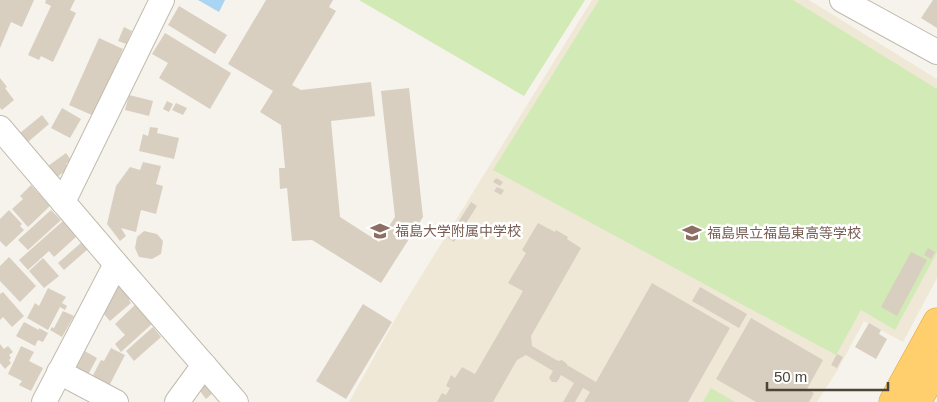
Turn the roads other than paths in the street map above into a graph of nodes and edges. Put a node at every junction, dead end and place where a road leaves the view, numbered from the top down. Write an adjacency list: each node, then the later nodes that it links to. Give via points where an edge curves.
1 (162, 0): 5 (street)
2 (842, 0): 3 (street)
3 (937, 52)
4 (0, 128): 5 (street)
5 (63, 202): 6 (street)
6 (116, 264): 8 (street); 10 (street)
7 (937, 322): 15 (highway)
8 (204, 365): 13 (street); 14 (street)
9 (937, 366): 16 (highway)
10 (59, 372): 11 (street); 12 (street)
11 (44, 402)
12 (116, 402)
13 (177, 402)
14 (236, 402)
15 (893, 402)
16 (917, 402)

